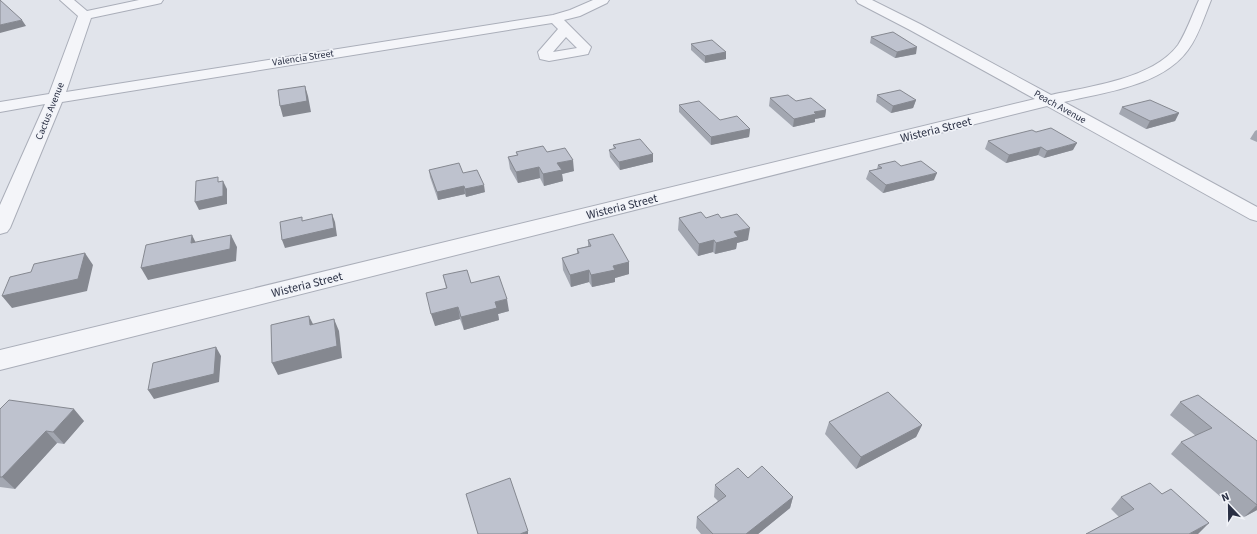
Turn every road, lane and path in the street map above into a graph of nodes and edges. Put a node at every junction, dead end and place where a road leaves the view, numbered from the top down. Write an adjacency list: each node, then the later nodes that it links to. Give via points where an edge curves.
1 (66, 0): 6 (street)
2 (157, 0): 6 (street)
3 (603, 0): 7 (street, Valencia Street, via 575,13 560,24 326,54)
4 (862, 0): 8 (street, Peach Avenue)
5 (1205, 0): 8 (street, Wisteria Street, via 1186,43 1172,60 1160,68 1138,79)
6 (85, 15): 7 (street, Cactus Avenue)
7 (56, 98): 9 (street, Valencia Street); 11 (street, Cactus Avenue)
8 (1051, 102): 10 (street, Peach Avenue); 12 (street, Wisteria Street)
9 (0, 107)
10 (1257, 215)
11 (0, 228)
12 (0, 360)

